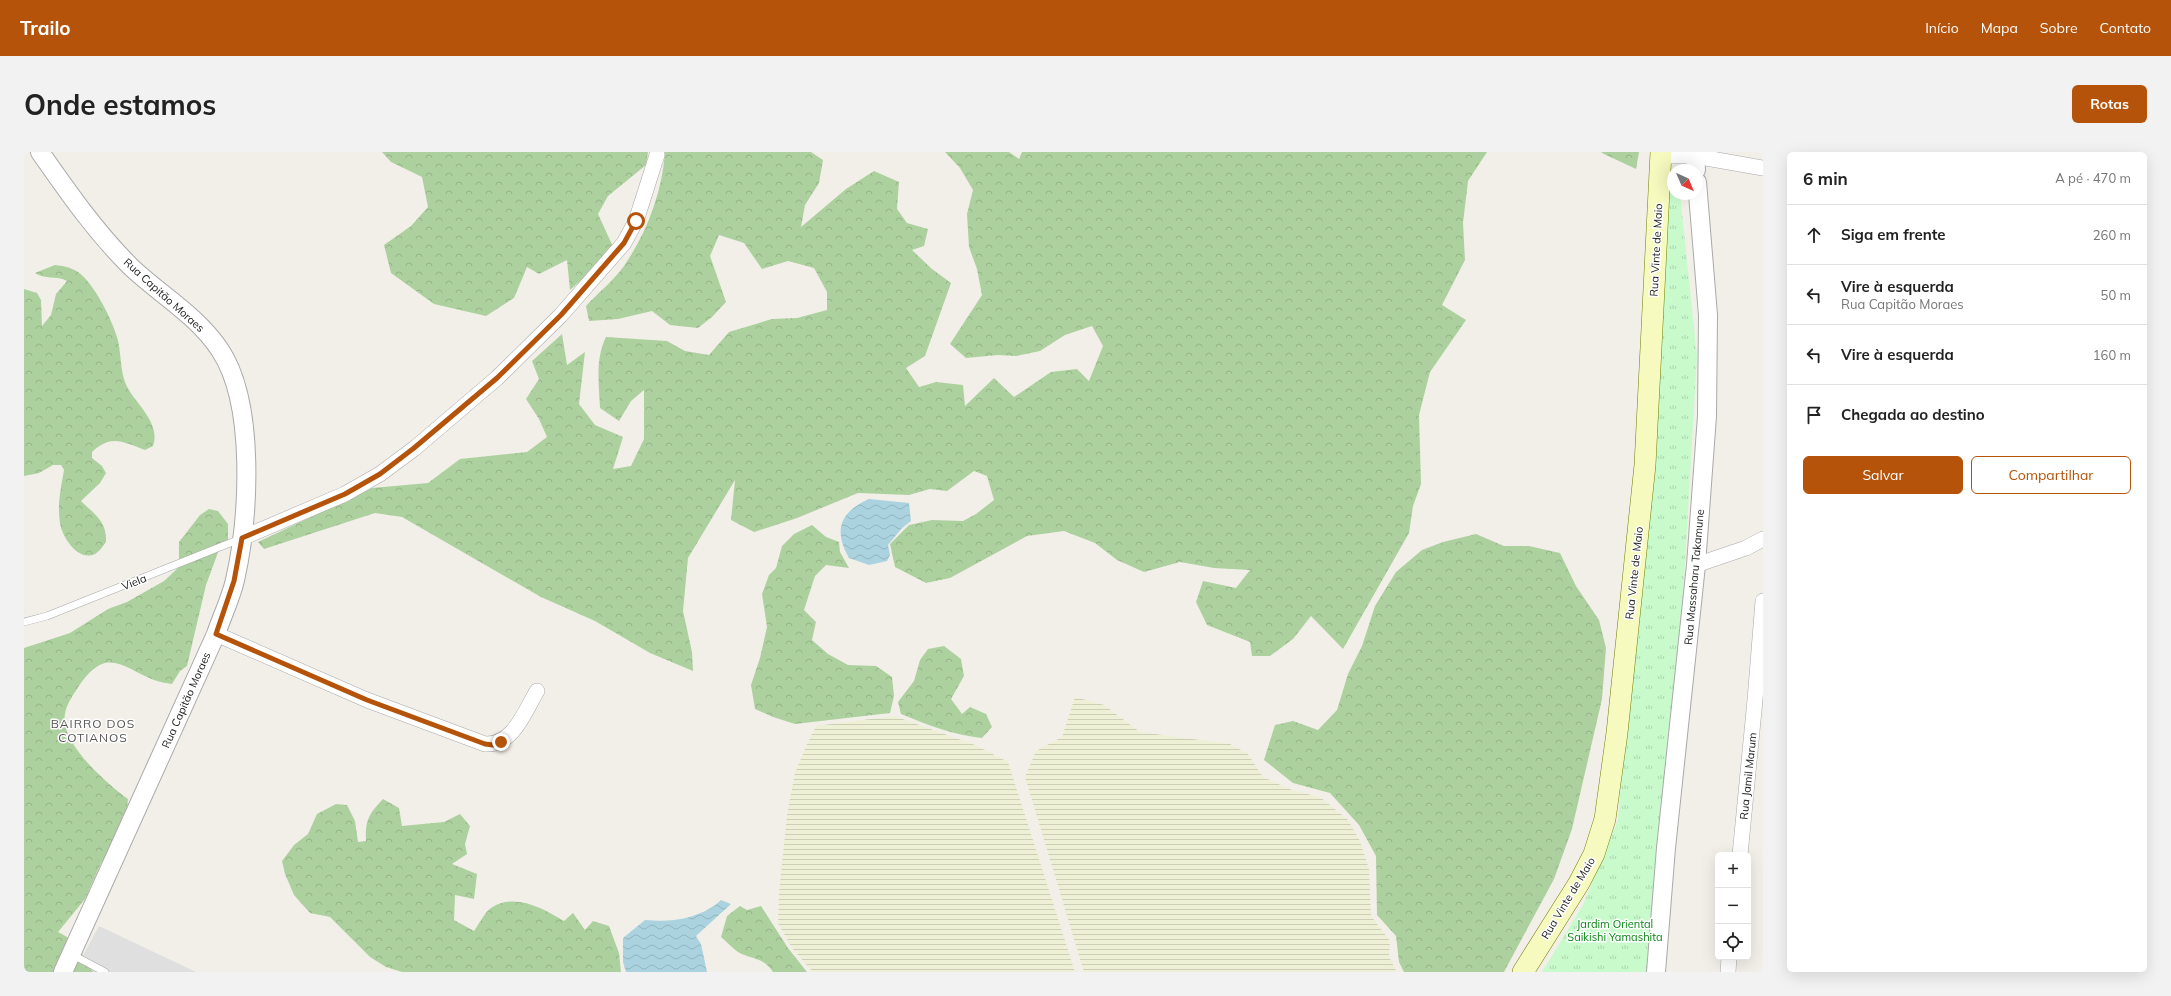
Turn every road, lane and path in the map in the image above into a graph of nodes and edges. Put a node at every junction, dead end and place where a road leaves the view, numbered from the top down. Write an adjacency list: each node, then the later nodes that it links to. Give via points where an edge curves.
1 (40, 152): 7 (street, Rua Capitão Moraes, via 85,216 109,244 131,267 202,327 220,349 231,369 239,397 246,479)
2 (657, 154): 7 (street, via 636,221 624,243 561,315 497,378 380,474 345,494)
3 (1661, 154): 4 (street); 19 (main road, Rua Vinte de Maio, via 1645,465 1617,733 1605,819 1594,854 1579,883)
4 (1695, 163): 5 (street)
5 (1763, 168)
6 (1698, 200): 9 (street, Rua Massaharu Takamune, via 1709,342 1707,416)
7 (242, 538): 11 (lane, Viela, via 47,616); 12 (street, Rua Capitão Moraes, via 234,581)
8 (1763, 539): 9 (street, via 1746,548)
9 (1696, 565): 20 (street, Rua Massaharu Takamune, via 1666,848)
10 (1763, 601): 14 (street, Rua Jamil Marum)
11 (24, 622)
12 (216, 634): 13 (street, via 367,700 485,744 493,745 510,735); 15 (street, Rua Capitão Moraes)
13 (537, 691)
14 (1740, 852)
15 (71, 954): 17 (street, Rua Capitão Moraes); 18 (lane)
16 (1729, 960): 21 (street)
17 (63, 972)
18 (105, 972)
19 (1523, 972)
20 (1656, 972)
21 (1728, 972)

